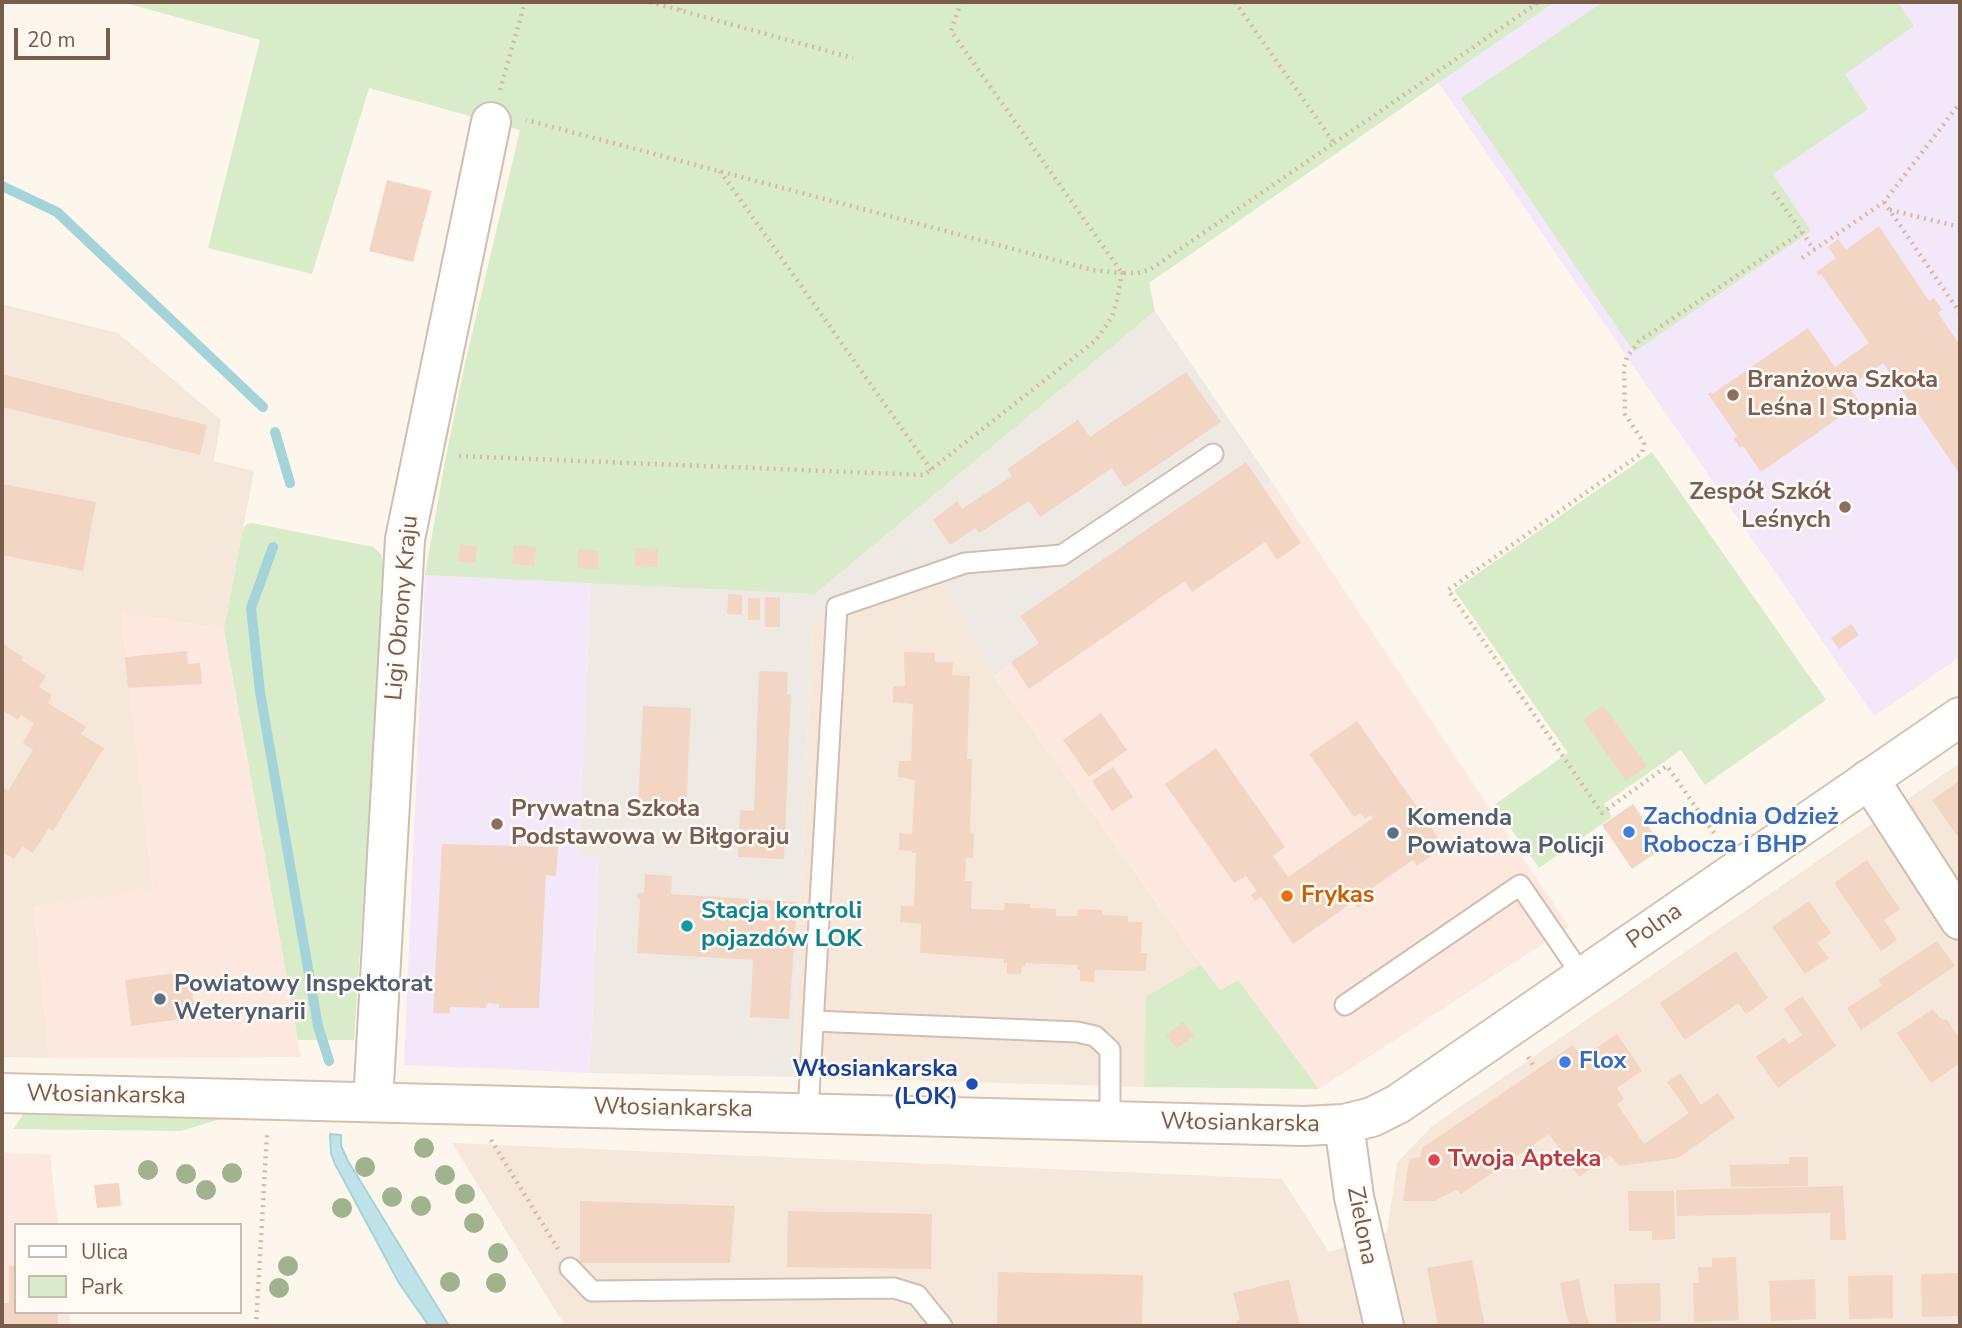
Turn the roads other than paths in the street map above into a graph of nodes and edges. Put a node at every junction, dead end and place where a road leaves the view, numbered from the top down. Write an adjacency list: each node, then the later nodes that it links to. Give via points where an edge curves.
1 (493, 116): 10 (street, Ligi Obrony Kraju, via 405,539)
2 (1213, 454): 8 (lane, via 1062,555 965,564 837,607)
3 (1960, 717): 4 (street, Polna)
4 (1869, 779): 5 (street); 6 (street, Polna)
5 (1960, 920)
6 (1583, 977): 7 (lane, via 1520,885); 13 (street, Polna, via 1398,1104 1373,1117)
7 (1345, 1005)
8 (813, 1021): 11 (lane); 12 (lane, via 1095,1036 1110,1050)
9 (2, 1093): 10 (street, Włosiankarska)
10 (373, 1102): 11 (street, Włosiankarska)
11 (808, 1112): 12 (street, Włosiankarska)
12 (1110, 1121): 13 (street, Włosiankarska)
13 (1344, 1124): 16 (street, Zielona, via 1356,1208)
14 (570, 1268): 15 (lane, via 592,1291 894,1288 917,1295)
15 (942, 1326)
16 (1384, 1326)

